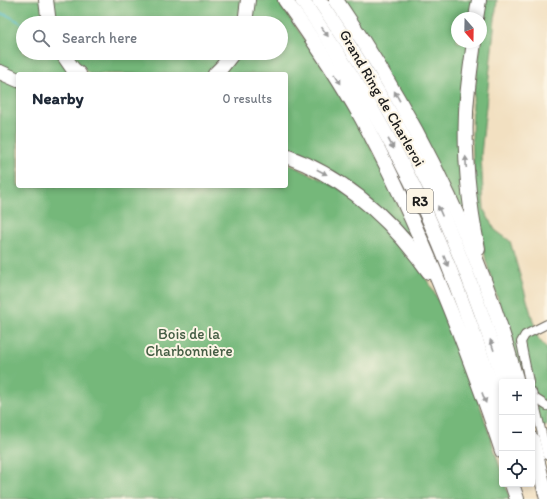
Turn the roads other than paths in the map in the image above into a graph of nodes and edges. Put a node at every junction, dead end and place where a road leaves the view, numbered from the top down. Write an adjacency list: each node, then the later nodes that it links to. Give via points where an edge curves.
1 (46, 0): 9 (highway)
2 (248, 0): 10 (highway)
3 (285, 0): 20 (highway, one-way to 20, via 361,116 403,198)
4 (302, 0): 28 (highway, Grand Ring de Charleroi / R3, one-way to 28, via 332,42 363,93 422,204 469,320)
5 (319, 0): 22 (highway, Grand Ring de Charleroi / R3, one-way to 5, via 479,308 435,199 406,140 342,33)
6 (336, 0): 19 (highway, one-way to 6, via 427,152 378,63)
7 (479, 0): 8 (highway)
8 (477, 12)
9 (48, 16)
10 (246, 16)
11 (473, 48): 19 (highway, one-way to 11, via 474,228 466,165 466,112)
12 (67, 60): 15 (highway)
13 (228, 60): 16 (highway)
14 (0, 72): 17 (highway)
15 (77, 72)
16 (217, 72)
17 (16, 79)
18 (288, 157): 20 (highway, one-way to 20, via 323,172 361,197 382,215 400,234)
19 (485, 283): 23 (highway)
20 (445, 296): 29 (highway, one-way to 29)
21 (547, 324): 24 (street, via 525,335 521,342)
22 (503, 379)
23 (516, 379)
24 (528, 379)
25 (535, 397): 27 (street)
26 (535, 404): 31 (street)
27 (547, 406)
28 (501, 415)
29 (499, 442)
30 (535, 451): 38 (highway)
31 (547, 455)
32 (513, 487): 35 (highway)
33 (522, 487): 36 (highway)
34 (535, 487): 37 (highway)
35 (517, 499)
36 (525, 499)
37 (538, 499)
38 (547, 499)

